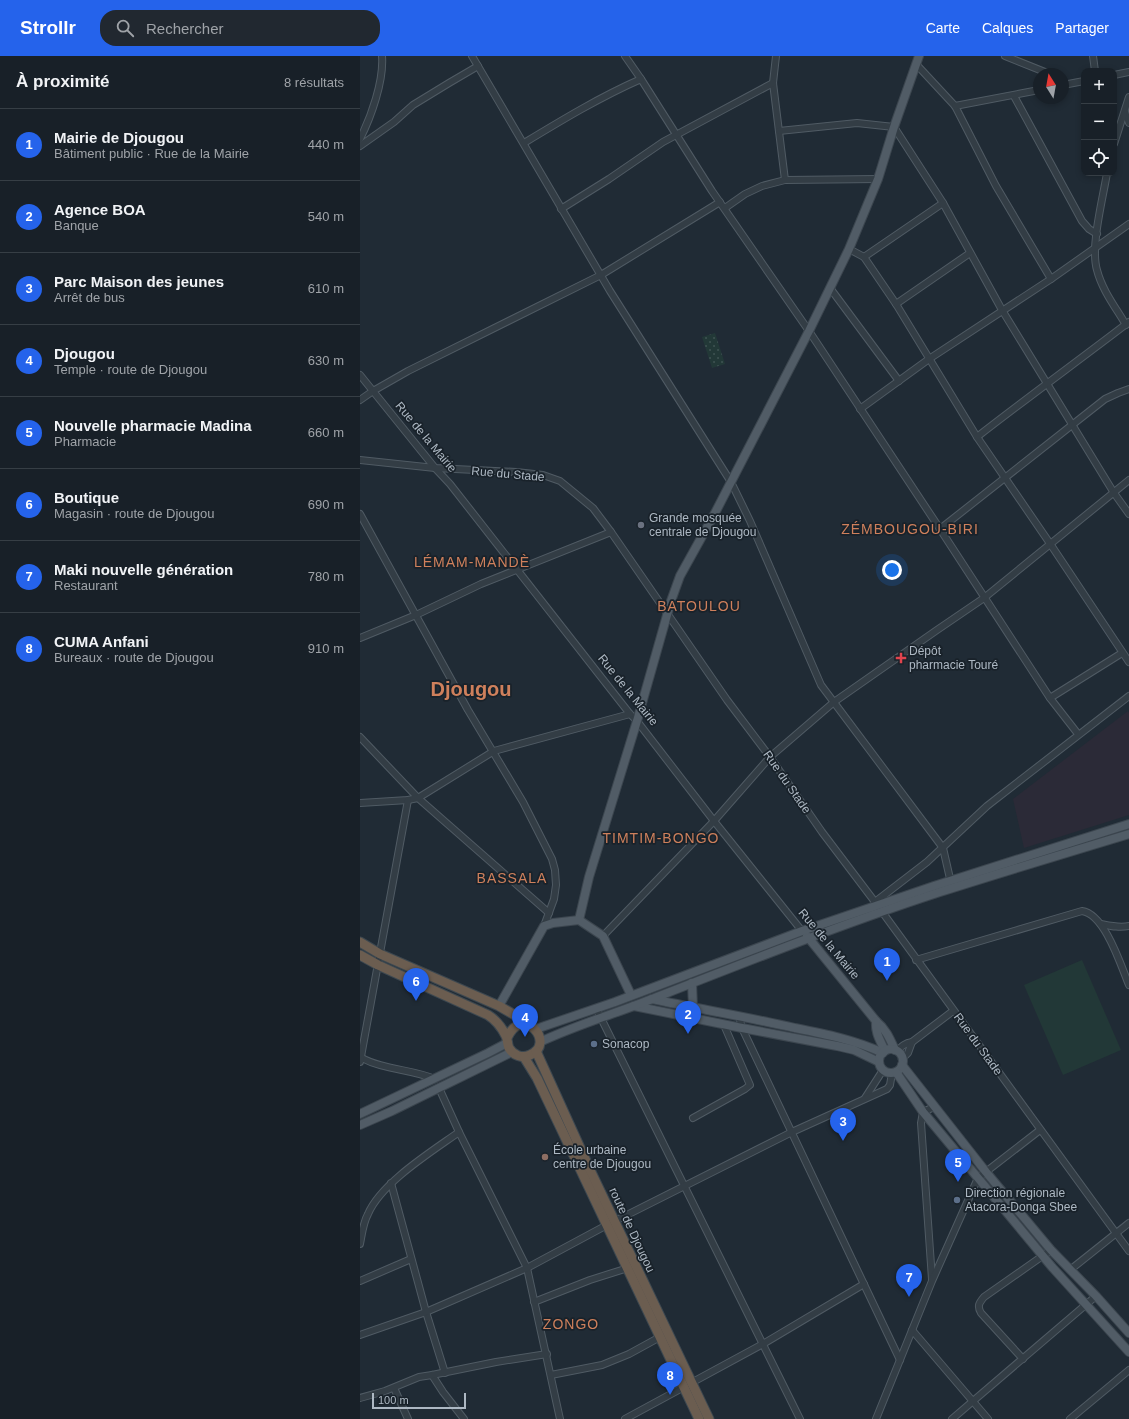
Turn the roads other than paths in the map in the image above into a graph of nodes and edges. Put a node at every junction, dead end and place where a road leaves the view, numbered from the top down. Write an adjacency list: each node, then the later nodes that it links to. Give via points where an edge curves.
1 (382, 56): 26 (street, via 383,63 375,103)
2 (472, 56): 8 (street)
3 (625, 56): 13 (street)
4 (776, 56): 15 (street)
5 (1005, 56): 9 (street)
6 (1093, 56): 10 (street)
7 (918, 60): 20 (street); 23 (main road)
8 (478, 66): 28 (street); 29 (street, via 413,105)
9 (1035, 68)
10 (1095, 68)
11 (1129, 72): 12 (street)
12 (1117, 74)
13 (641, 79): 25 (street); 28 (street, via 589,104)
14 (1081, 81): 16 (street)
15 (773, 83): 24 (street); 25 (street)
16 (1069, 83)
17 (1033, 91): 18 (street)
18 (1014, 96): 20 (street); 38 (street, via 1082,221)
19 (1129, 97): 21 (street)
20 (955, 106): 44 (street, via 996,186)
21 (1125, 112): 22 (street); 27 (street)
22 (1129, 123)
23 (894, 127): 24 (street, via 857,123); 31 (main road); 34 (street)
24 (779, 131): 32 (street)
25 (676, 135): 33 (street); 35 (street)
26 (360, 139)
27 (1115, 140)
28 (524, 143): 35 (street)
29 (360, 146)
30 (1107, 176): 38 (street)
31 (878, 179): 32 (street); 40 (main road)
32 (785, 180): 36 (street, via 762,186)
33 (720, 202): 36 (street); 43 (street)
34 (943, 203): 41 (street); 42 (street)
35 (560, 208): 43 (street)
36 (725, 208): 49 (street)
37 (1129, 224): 39 (street)
38 (1097, 234): 39 (street)
39 (1096, 248): 44 (street); 48 (street, via 1097,272 1104,288)
40 (849, 249): 42 (street); 45 (main road)
41 (970, 253): 46 (street); 47 (street)
42 (864, 257): 46 (street)
43 (601, 275): 55 (street); 64 (street)
44 (1051, 279): 47 (street)
45 (830, 288): 49 (main road); 52 (street)
46 (896, 304): 50 (street)
47 (1002, 310): 50 (street); 53 (street)
48 (1127, 323): 53 (street)
49 (809, 331): 57 (street); 64 (main road)
50 (930, 359): 52 (street); 59 (street)
51 (360, 375): 55 (street, Rue de la Mairie)
52 (899, 380): 57 (street)
53 (1048, 384): 58 (street); 59 (street, via 1015,406)
54 (1129, 389): 58 (street, via 1105,399)
55 (373, 391): 56 (street); 61 (street, Rue de la Mairie)
56 (360, 400)
57 (860, 409): 68 (street)
58 (1072, 425): 62 (street); 65 (street)
59 (977, 437): 62 (street)
60 (360, 460): 61 (street, Rue du Stade)
61 (435, 468): 69 (street, Rue du Stade, via 516,472 543,475 560,481 593,508); 71 (street, Rue de la Mairie)
62 (1004, 478): 68 (street); 70 (street)
63 (1129, 480): 65 (street)
64 (731, 482): 73 (main road, via 680,576); 80 (street, via 821,685)
65 (1114, 493): 67 (street); 70 (street)
66 (360, 514): 74 (street)
67 (1129, 514)
68 (940, 529): 72 (street)
69 (611, 532): 71 (street); 73 (street, Rue du Stade)
70 (1051, 545): 72 (street); 76 (street)
71 (518, 570): 74 (street, via 481,584); 81 (street, Rue de la Mairie)
72 (984, 598): 79 (street); 80 (street)
73 (668, 614): 82 (main road); 86 (street, Rue du Stade)
74 (416, 615): 75 (street); 85 (street, via 468,710)
75 (360, 638)
76 (1122, 653): 77 (street); 79 (street)
77 (1129, 662)
78 (1129, 696): 83 (street)
79 (1050, 698): 83 (street)
80 (834, 702): 86 (street); 93 (street)
81 (630, 714): 82 (street, Rue de la Mairie); 85 (street)
82 (637, 721): 90 (street, Rue de la Mairie); 97 (main road, via 589,877)
83 (1078, 734): 93 (street, via 987,806)
84 (360, 737): 87 (street)
85 (494, 751): 87 (street); 96 (street, via 552,859 556,885)
86 (770, 757): 90 (street); 95 (street, Rue du Stade)
87 (418, 798): 88 (street); 96 (street)
88 (408, 800): 89 (street); 105 (street)
89 (360, 803)
90 (714, 821): 101 (street, Rue de la Mairie); 102 (street)
91 (1129, 824): 94 (main road)
92 (1129, 834): 94 (main road)
93 (943, 848): 94 (street); 95 (street)
94 (951, 885): 95 (main road)
95 (878, 907): 101 (main road); 103 (main road); 107 (street, Rue du Stade)
96 (549, 913): 99 (street)
97 (579, 920): 99 (main road); 102 (main road)
98 (1101, 924): 100 (street, via 1113,927); 107 (street, via 1088,912 1077,912); 110 (street)
99 (544, 926): 113 (main road)
100 (1129, 926)
101 (802, 931): 103 (main road, Rue de la Mairie); 111 (main road)
102 (603, 936): 111 (main road)
103 (809, 938): 109 (main road); 120 (main road, Rue de la Mairie)
104 (360, 942): 105 (highway)
105 (380, 954): 108 (street); 113 (highway)
106 (360, 955): 108 (highway)
107 (916, 960): 117 (street, Rue du Stade)
108 (378, 965): 125 (highway, via 488,1015); 132 (street)
109 (692, 983): 112 (main road); 116 (main road)
110 (1129, 985)
111 (631, 995): 112 (main road); 115 (main road)
112 (652, 999): 114 (main road); 116 (main road)
113 (499, 1006): 121 (highway)
114 (634, 1006): 119 (main road); 122 (main road)
115 (596, 1008): 119 (street); 124 (main road)
116 (693, 1008): 118 (main road)
117 (953, 1011): 126 (street); 145 (street, Rue du Stade)
118 (740, 1016): 123 (street); 130 (main road, via 852,1041)
119 (601, 1018): 127 (main road, via 562,1032); 151 (street)
120 (876, 1021): 128 (main road, Rue de la Mairie, via 887,1033); 130 (main road, Rue de la Mairie, via 876,1034)
121 (525, 1024): 124 (highway); 125 (highway, via 517,1025 511,1030)
122 (724, 1025): 123 (main road); 143 (street, via 750,1085)
123 (742, 1028): 133 (main road, via 845,1048); 147 (street)
124 (536, 1029): 127 (highway, via 539,1035)
125 (507, 1040): 129 (highway); 137 (main road, via 488,1053)
126 (912, 1042): 128 (street); 134 (street)
127 (538, 1046): 131 (highway, via 531,1055); 152 (highway, route de Djougou, via 546,1074)
128 (896, 1051): 130 (main road); 134 (main road)
129 (512, 1052): 131 (highway); 138 (main road)
130 (884, 1052): 133 (main road)
131 (524, 1057): 152 (highway, route de Djougou)
132 (360, 1059): 137 (street)
133 (879, 1062): 135 (main road)
134 (902, 1062): 136 (main road); 140 (main road)
135 (883, 1070): 136 (main road); 139 (street)
136 (894, 1072): 139 (street, via 886,1089); 141 (main road)
137 (435, 1079): 142 (main road)
138 (439, 1088): 144 (main road); 146 (street)
139 (865, 1098): 147 (street)
140 (934, 1107): 141 (street); 148 (main road)
141 (923, 1112): 149 (main road); 165 (street, via 921,1140)
142 (360, 1114)
143 (694, 1118)
144 (360, 1125)
145 (1040, 1130): 148 (street); 155 (street, Rue du Stade)
146 (459, 1132): 150 (street); 161 (street)
147 (792, 1132): 151 (street); 166 (street)
148 (986, 1172): 149 (street); 157 (main road)
149 (978, 1178): 159 (main road); 165 (street)
150 (391, 1183): 154 (street, via 374,1202); 160 (street)
151 (684, 1186): 152 (street); 175 (street)
152 (611, 1223): 161 (street); 162 (highway, route de Djougou); 184 (highway, route de Djougou)
153 (1129, 1223): 155 (street)
154 (361, 1232): 156 (street)
155 (1116, 1233): 158 (street, Rue du Stade); 163 (street)
156 (360, 1244)
157 (1051, 1250): 159 (street); 163 (main road)
158 (1129, 1251)
159 (1042, 1255): 169 (main road); 178 (street, via 984,1296 978,1308)
160 (411, 1258): 164 (street); 170 (street)
161 (527, 1268): 168 (street); 170 (street)
162 (628, 1268): 168 (street); 174 (highway, route de Djougou)
163 (1070, 1270): 167 (main road)
164 (360, 1281)
165 (932, 1281): 171 (street)
166 (864, 1284): 175 (street); 179 (street)
167 (1096, 1296): 169 (street); 172 (main road)
168 (534, 1302): 177 (street)
169 (1086, 1305): 176 (main road); 178 (street)
170 (426, 1312): 173 (street); 181 (street)
171 (912, 1330): 179 (street); 187 (street)
172 (1129, 1333)
173 (360, 1335)
174 (660, 1337): 183 (street, via 602,1365); 184 (highway, route de Djougou)
175 (763, 1344): 184 (street); 194 (street)
176 (1129, 1352)
177 (547, 1354): 181 (street); 183 (street)
178 (1022, 1359): 187 (street)
179 (900, 1360): 195 (street)
180 (1129, 1370): 198 (street)
181 (445, 1372): 182 (street)
182 (432, 1375): 185 (street, via 419,1377); 189 (street)
183 (551, 1375): 190 (street)
184 (687, 1385): 191 (street); 192 (highway, route de Djougou); 193 (highway, route de Djougou)
185 (394, 1388): 186 (street); 188 (street)
186 (360, 1398)
187 (972, 1402): 196 (street); 197 (street)
188 (408, 1419)
189 (464, 1419)
190 (560, 1419)
191 (625, 1419)
192 (699, 1419)
193 (709, 1419)
194 (800, 1419)
195 (876, 1419)
196 (952, 1419)
197 (988, 1419)
198 (1070, 1419)

